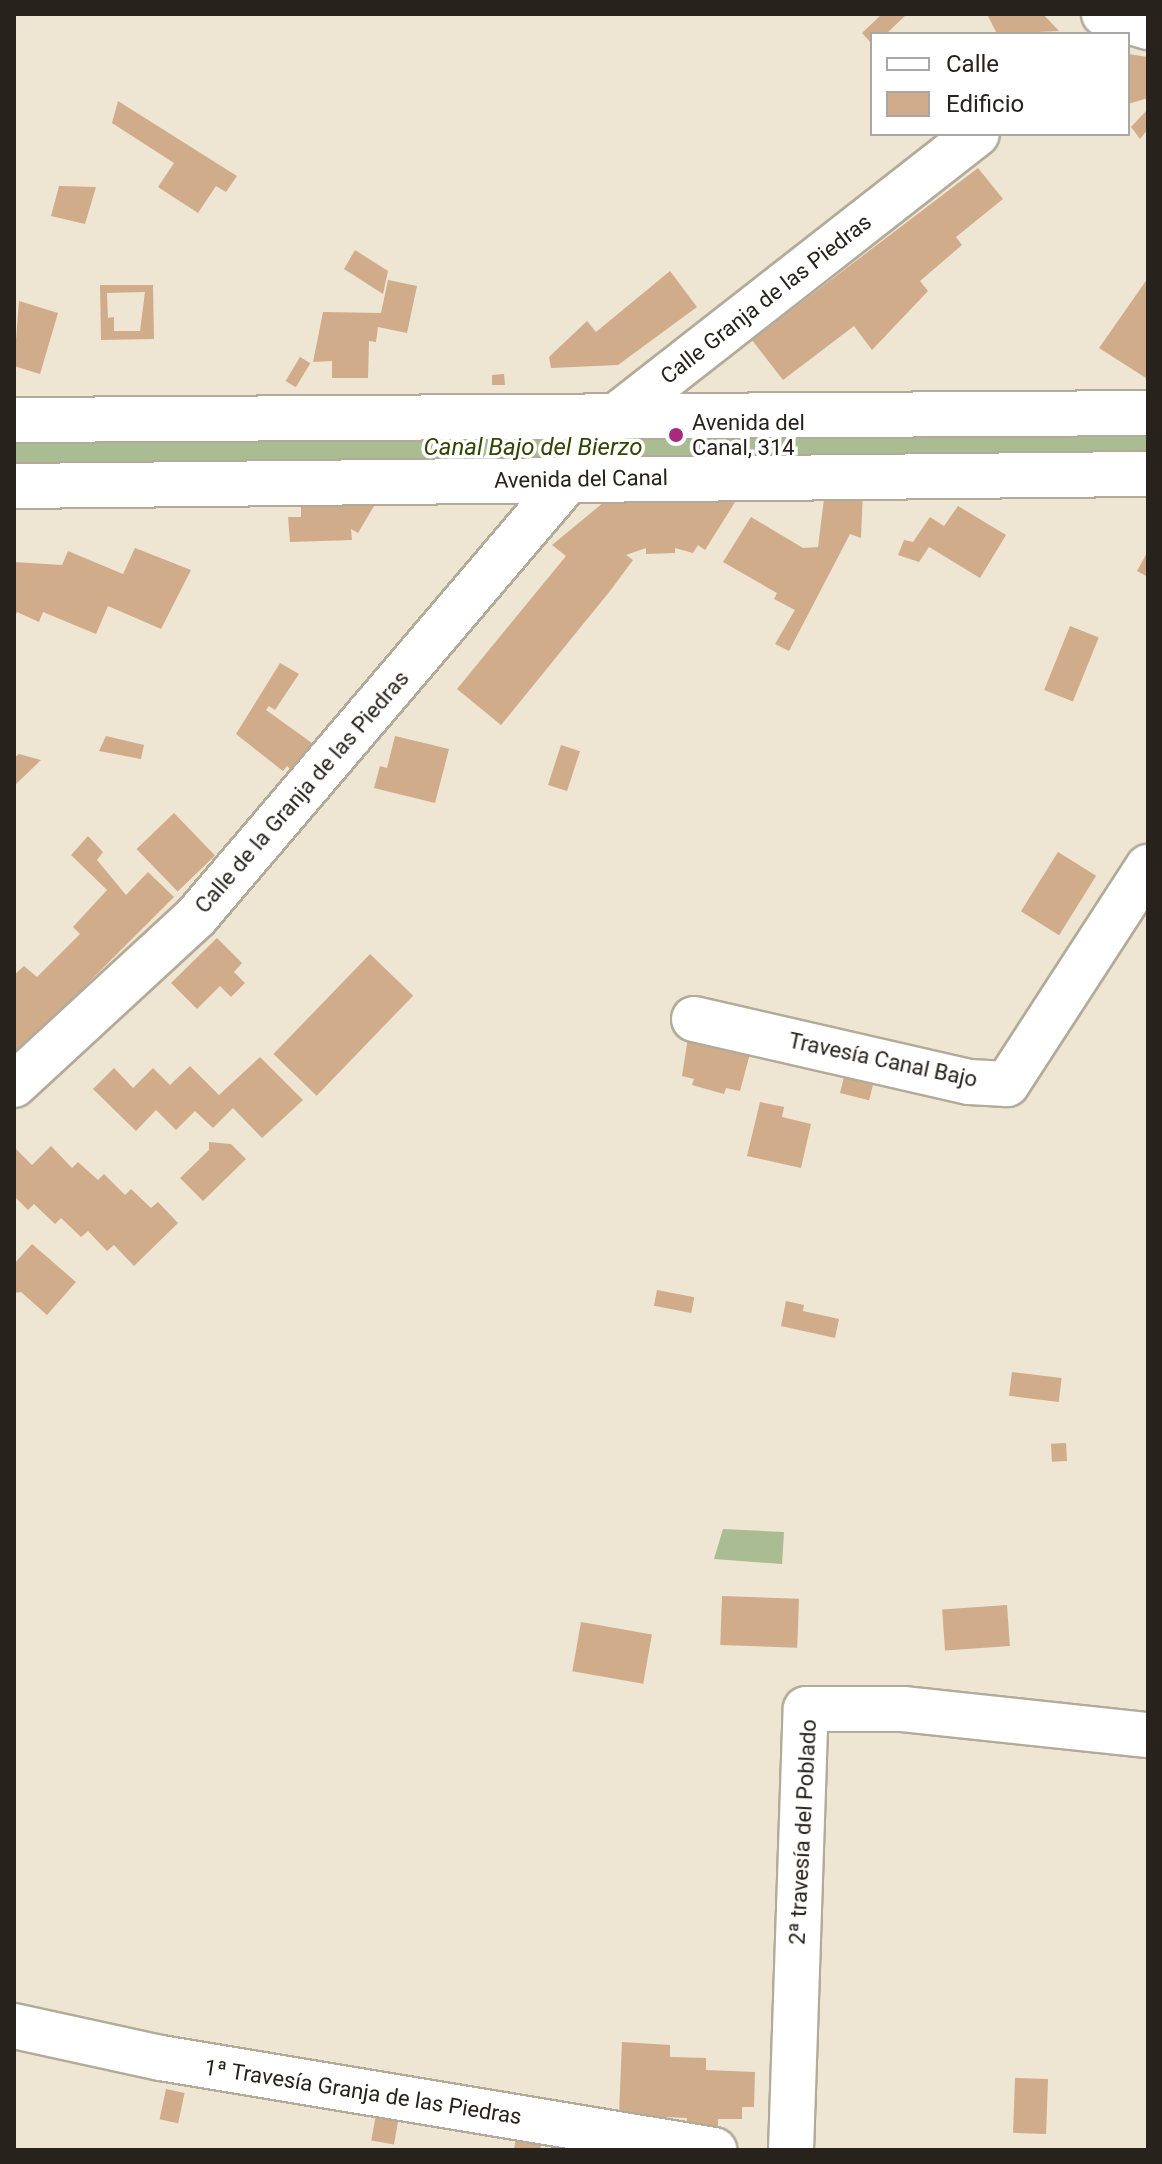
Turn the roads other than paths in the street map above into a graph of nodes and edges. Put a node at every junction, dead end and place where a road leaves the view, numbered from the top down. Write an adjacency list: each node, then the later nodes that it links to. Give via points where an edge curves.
1 (974, 136): 3 (street, Calle Granja de las Piedras)
2 (1148, 413): 3 (street)
3 (612, 419): 4 (street); 6 (street, Calle Granja de las Piedras)
4 (14, 420)
5 (1148, 474): 6 (street, Avenida del Canal)
6 (569, 479): 7 (street, Avenida del Canal); 10 (street, Calle de la Granja de las Piedras, via 196,917)
7 (14, 486)
8 (1148, 867): 9 (street, Travesía Canal Bajo, via 1007,1084 969,1082)
9 (694, 1019)
10 (14, 1085)
11 (1148, 1735): 14 (street, 2ª travesía del Poblado, via 903,1709 806,1709)
12 (14, 2026): 13 (street, 1ª Travesía Granja de las Piedras, via 175,2061)
13 (714, 2150)
14 (791, 2150)

